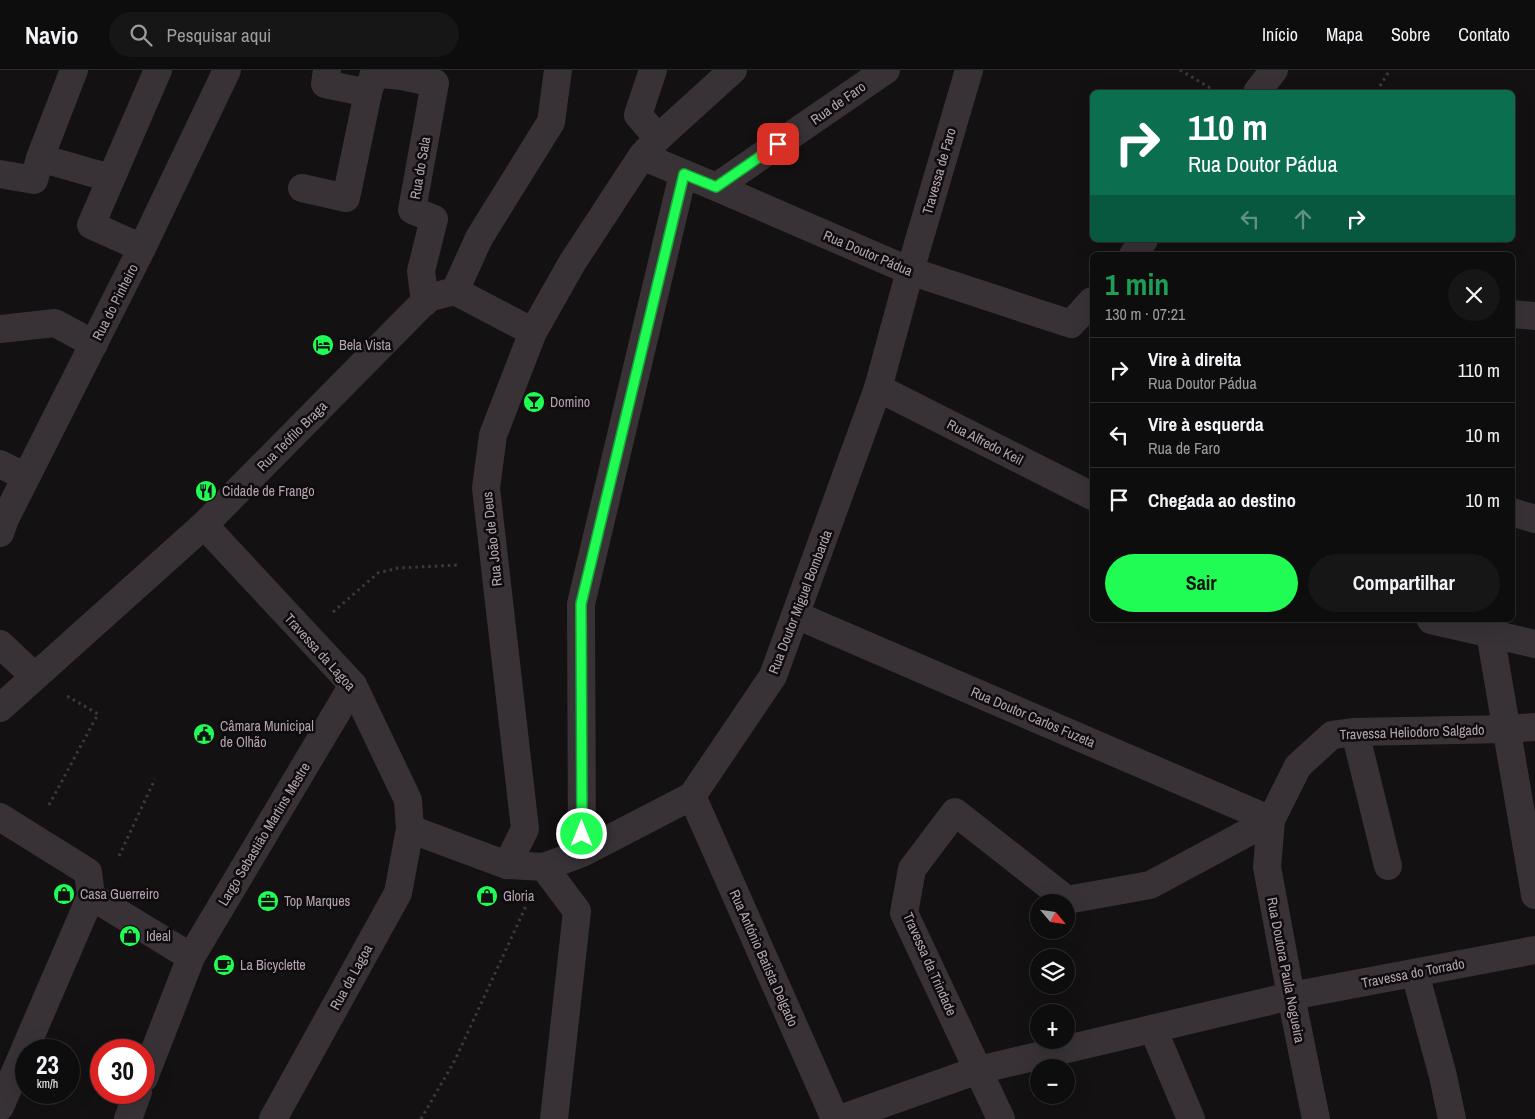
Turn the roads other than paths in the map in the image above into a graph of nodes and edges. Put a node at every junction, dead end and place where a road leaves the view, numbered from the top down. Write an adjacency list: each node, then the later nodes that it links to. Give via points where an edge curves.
1 (74, 70): 15 (street)
2 (158, 70): 18 (street)
3 (226, 70): 21 (street, Rua do Pinheiro)
4 (327, 70): 13 (street, via 325,84)
5 (558, 70): 23 (street, via 551,122 479,238)
6 (653, 70): 14 (street, via 638,115)
7 (732, 70): 14 (street, Rua João de Deus)
8 (886, 70): 19 (street, Rua de Faro)
9 (969, 70): 22 (street, Travessa de Faro)
10 (1274, 70): 12 (street)
11 (402, 73): 13 (street, via 374,72); 24 (street, Rua do Sala, via 435,83 412,210 434,219 421,271)
12 (1259, 90)
13 (368, 93): 20 (street, via 346,198)
14 (650, 147): 17 (street, Rua Doutor Pádua); 29 (street, Rua João de Deus, via 572,263)
15 (40, 158): 16 (street, via 34,180); 18 (street)
16 (0, 174)
17 (684, 174): 19 (street, Rua Doutor Pádua); 54 (street, via 581,604)
18 (110, 178): 21 (street, via 91,225)
19 (716, 187): 22 (street, Rua Doutor Pádua)
20 (302, 188)
21 (142, 248): 30 (street, Rua do Pinheiro)
22 (910, 272): 25 (street, Rua Doutor Pádua, via 1071,324); 31 (street, Rua Doutor Miguel Bombarda)
23 (455, 291): 24 (street, Rua Teófilo Braga, via 428,298); 29 (street)
24 (425, 302): 37 (street, Rua Teófilo Braga)
25 (1090, 303)
26 (1515, 314): 27 (street)
27 (1535, 316)
28 (0, 329): 30 (street, via 55,323)
29 (533, 332): 55 (street, Rua João de Deus, via 493,435 486,488 525,829)
30 (94, 344): 33 (street, Rua do Pinheiro)
31 (878, 388): 34 (street, Rua Alfredo Keil); 39 (street, Rua Doutor Miguel Bombarda)
32 (0, 464): 33 (street)
33 (26, 477): 38 (street, Rua do Pinheiro)
34 (1090, 495)
35 (1515, 513): 36 (street)
36 (1535, 519)
37 (204, 525): 44 (street, Rua Teófilo Braga); 45 (street, Travessa da Lagoa)
38 (0, 533)
39 (796, 614): 50 (street, Rua Doutor Miguel Bombarda, via 773,676); 52 (street, Rua Doutor Carlos Fuzeta)
40 (1440, 622): 41 (street)
41 (1490, 633): 43 (street); 48 (street)
42 (0, 644): 44 (street)
43 (1535, 644)
44 (34, 676): 46 (street, Rua Teófilo Braga)
45 (353, 685): 53 (street, Travessa da Lagoa, via 408,800); 61 (street, Largo Sebastião Martins Mestre)
46 (0, 708)
47 (1535, 727): 48 (street, Travessa Heliodoro Salgado)
48 (1507, 729): 49 (street, Travessa Heliodoro Salgado); 58 (street)
49 (1355, 732): 52 (street, Travessa Heliodoro Salgado, via 1332,735 1298,766); 57 (street)
50 (692, 796): 54 (street, Rua Doutor Miguel Bombarda); 72 (street, Rua António Batista Delgado)
51 (0, 817): 59 (street, via 88,872)
52 (1271, 820): 63 (street, Rua Doutora Paula Nogueira, via 1267,867); 66 (street, Travessa da Trindade, via 1150,885 1067,900 955,812 912,869 904,912)
53 (410, 829): 55 (street, Rua Doutor Miguel Bombarda); 70 (street, Rua da Lagoa, via 398,893)
54 (582, 852): 56 (street, Rua Doutor Miguel Bombarda)
55 (507, 865): 56 (street, Rua Doutor Miguel Bombarda)
56 (544, 866): 71 (street, via 577,911)
57 (1388, 866)
58 (1535, 895)
59 (95, 898): 61 (street); 68 (street)
60 (1535, 950): 62 (street, Travessa do Torrado)
61 (191, 957): 65 (street, Largo Sebastião Martins Mestre)
62 (1415, 973): 63 (street, Travessa do Torrado); 77 (street)
63 (1290, 996): 64 (street, Travessa do Torrado); 76 (street, Rua Doutora Paula Nogueira)
64 (1153, 1028): 66 (street, Travessa do Torrado); 75 (street)
65 (155, 1050)
66 (978, 1070): 73 (street, Travessa do Torrado); 74 (street)
67 (134, 1104): 69 (street)
68 (0, 1106)
69 (128, 1119)
70 (273, 1119)
71 (554, 1119)
72 (835, 1119)
73 (840, 1119)
74 (1001, 1119)
75 (1191, 1119)
76 (1316, 1119)
77 (1452, 1119)

